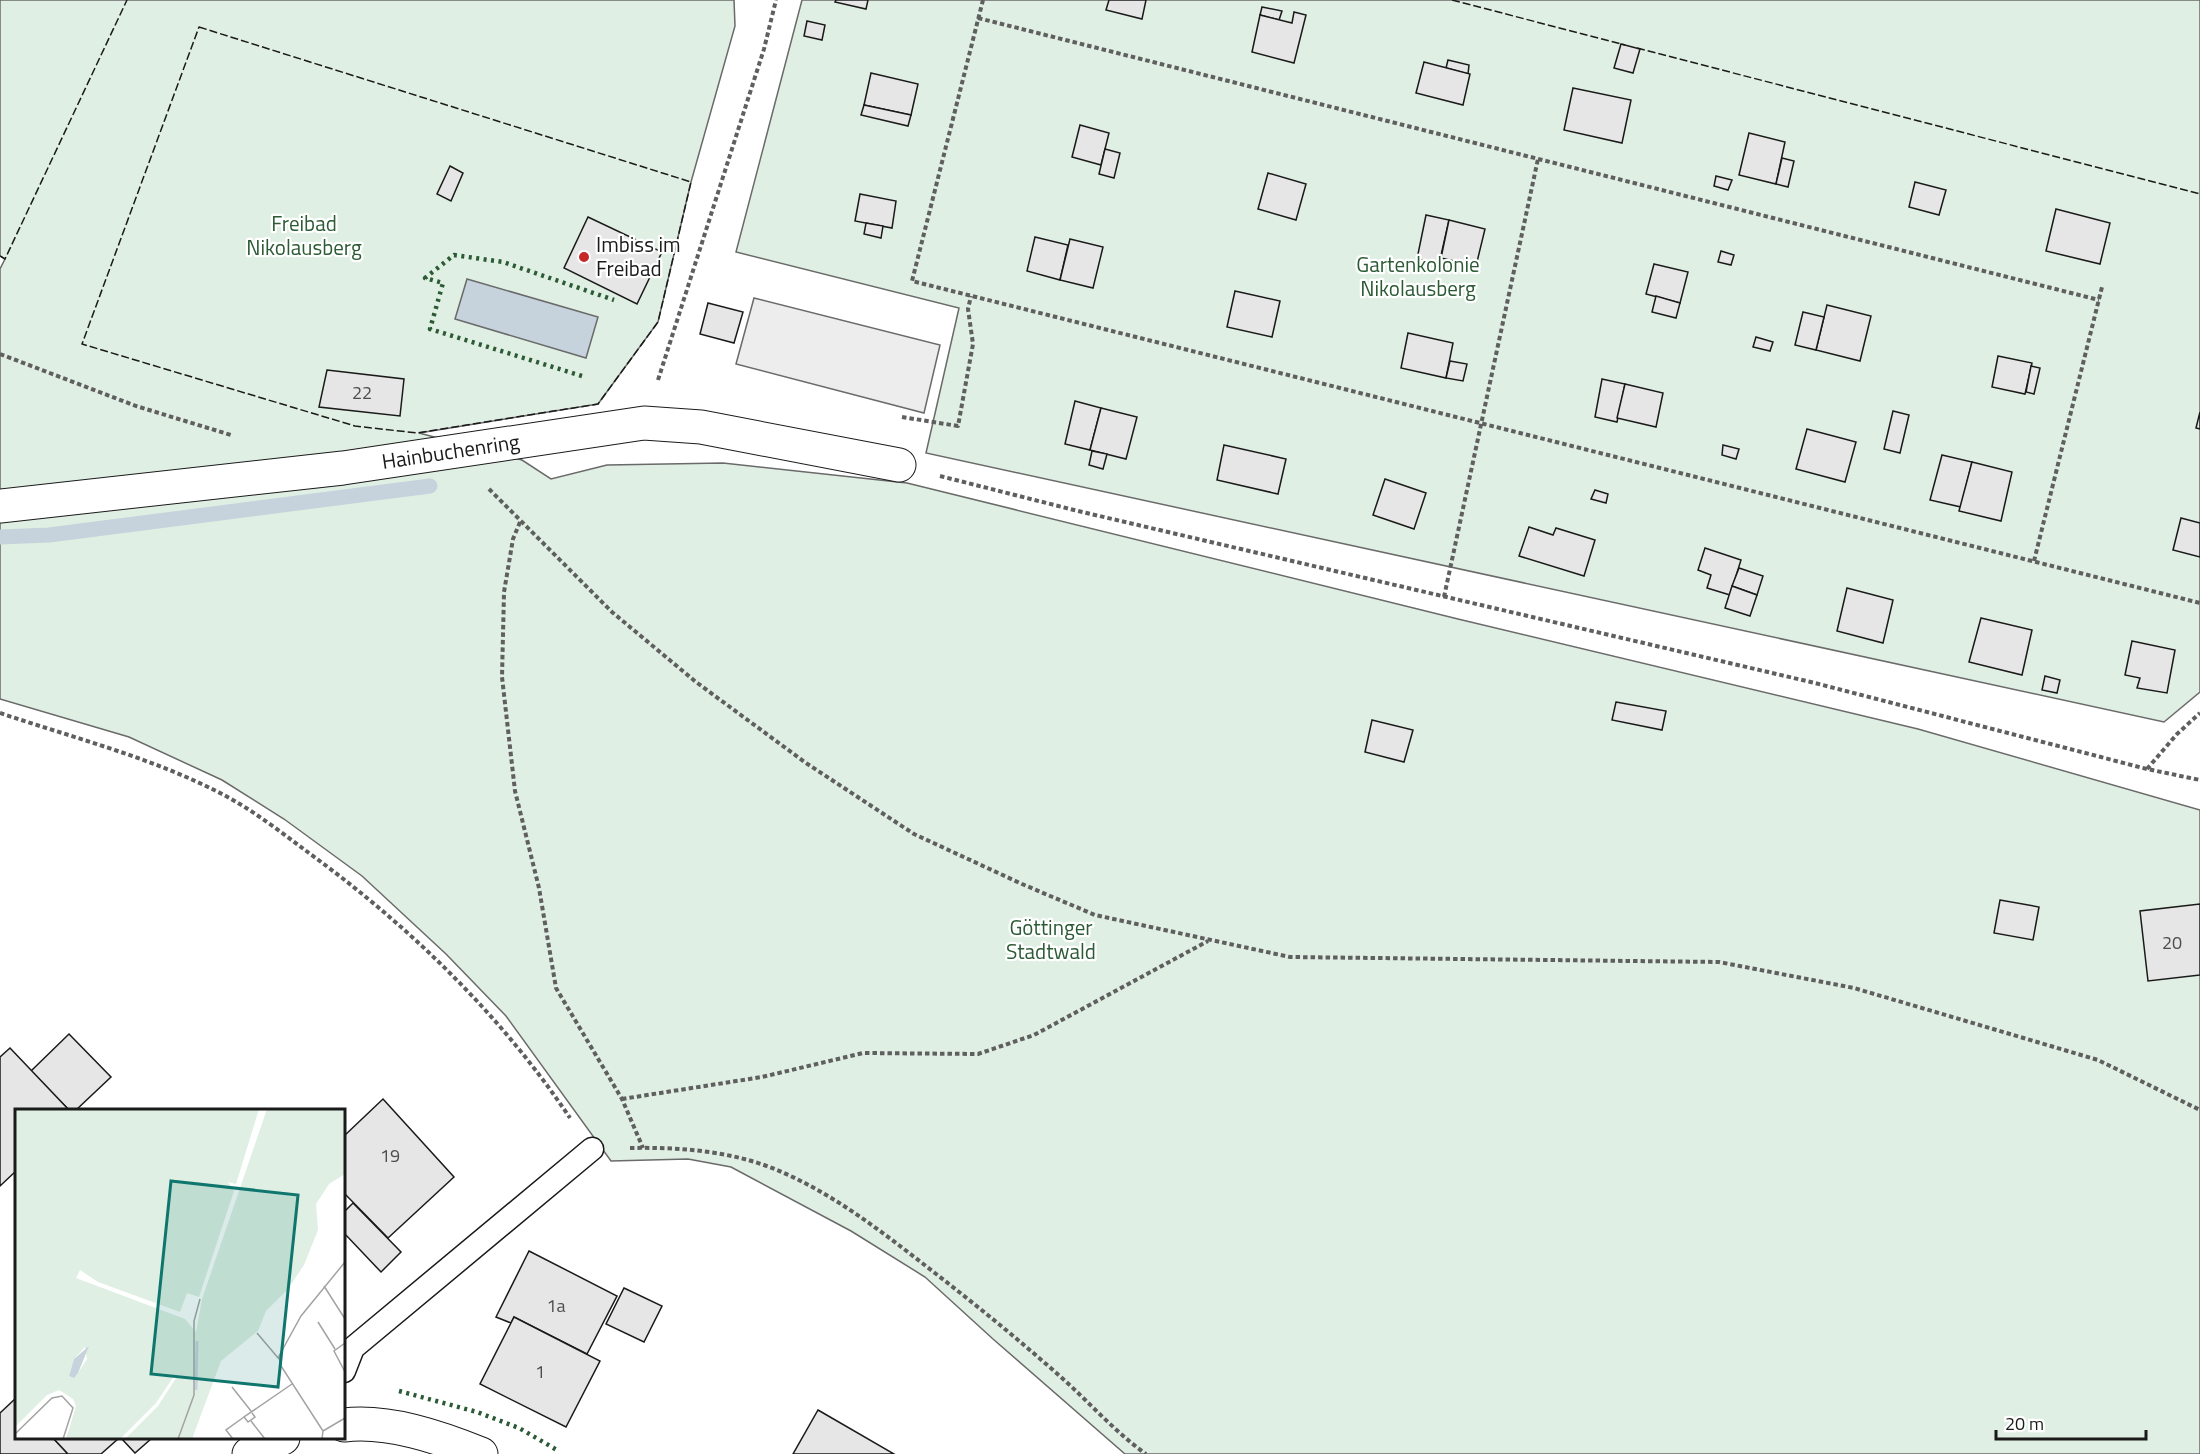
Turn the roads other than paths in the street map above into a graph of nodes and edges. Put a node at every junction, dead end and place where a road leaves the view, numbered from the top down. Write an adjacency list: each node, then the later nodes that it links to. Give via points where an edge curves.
1 (899, 465): 2 (street, Hainbuchenring, via 701,427 644,423 343,468)
2 (0, 506)
3 (592, 1149): 4 (lane, via 353,1348)
4 (345, 1368)
5 (345, 1425): 8 (street, via 411,1432)
6 (279, 1439): 7 (street)
7 (249, 1454)
8 (481, 1454)

